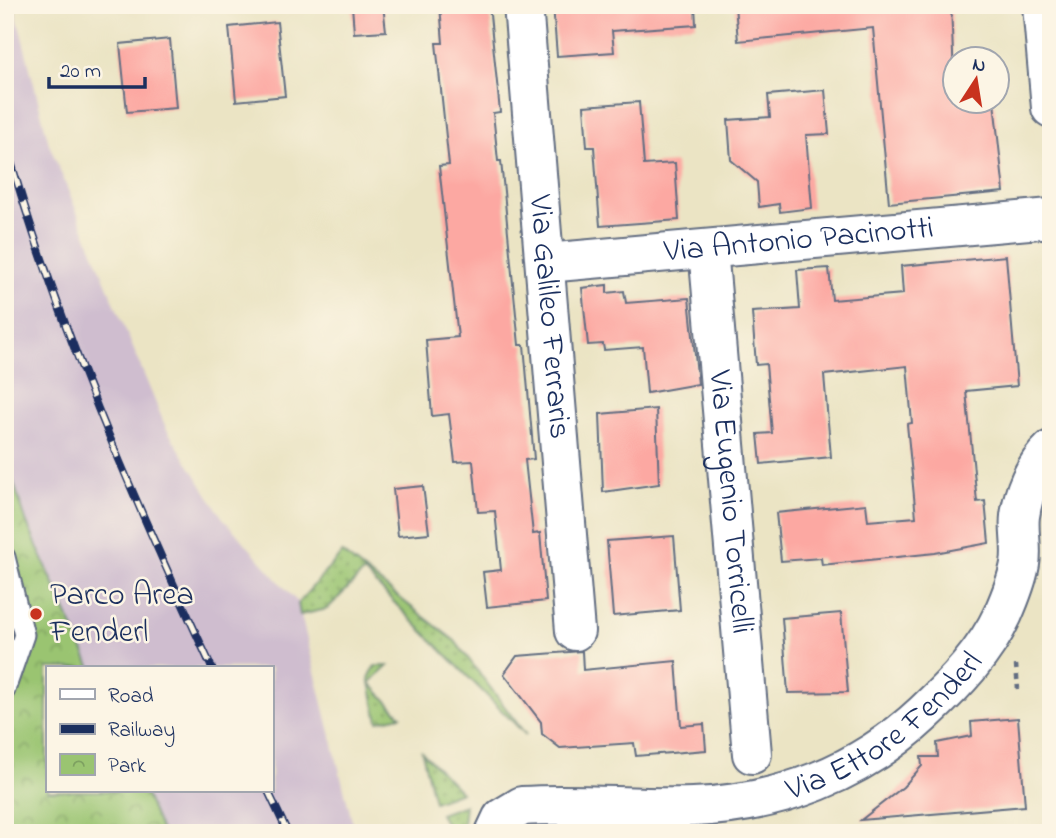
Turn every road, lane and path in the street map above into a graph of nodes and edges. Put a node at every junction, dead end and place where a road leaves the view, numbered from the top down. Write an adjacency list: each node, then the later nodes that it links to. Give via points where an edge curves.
1 (523, 5): 6 (street, Via Galileo Ferraris)
2 (1042, 5): 3 (street)
3 (1051, 108)
4 (1051, 218): 5 (street, Via Antonio Pacinotti)
5 (708, 249): 6 (street, Via Antonio Pacinotti); 13 (street, Via Eugenio Torricelli)
6 (546, 262): 9 (street, Via Galileo Ferraris)
7 (1051, 450): 14 (street, Via Ettore Fenderl, via 1036,467 1028,489 1020,516 1021,562 991,636 948,691 876,751 811,786 739,803 523,806 502,818)
8 (5, 557): 12 (lane, via 24,635)
9 (575, 631)
10 (1016, 657): 11 (path)
11 (1018, 689)
12 (5, 690)
13 (752, 754)
14 (495, 833)

